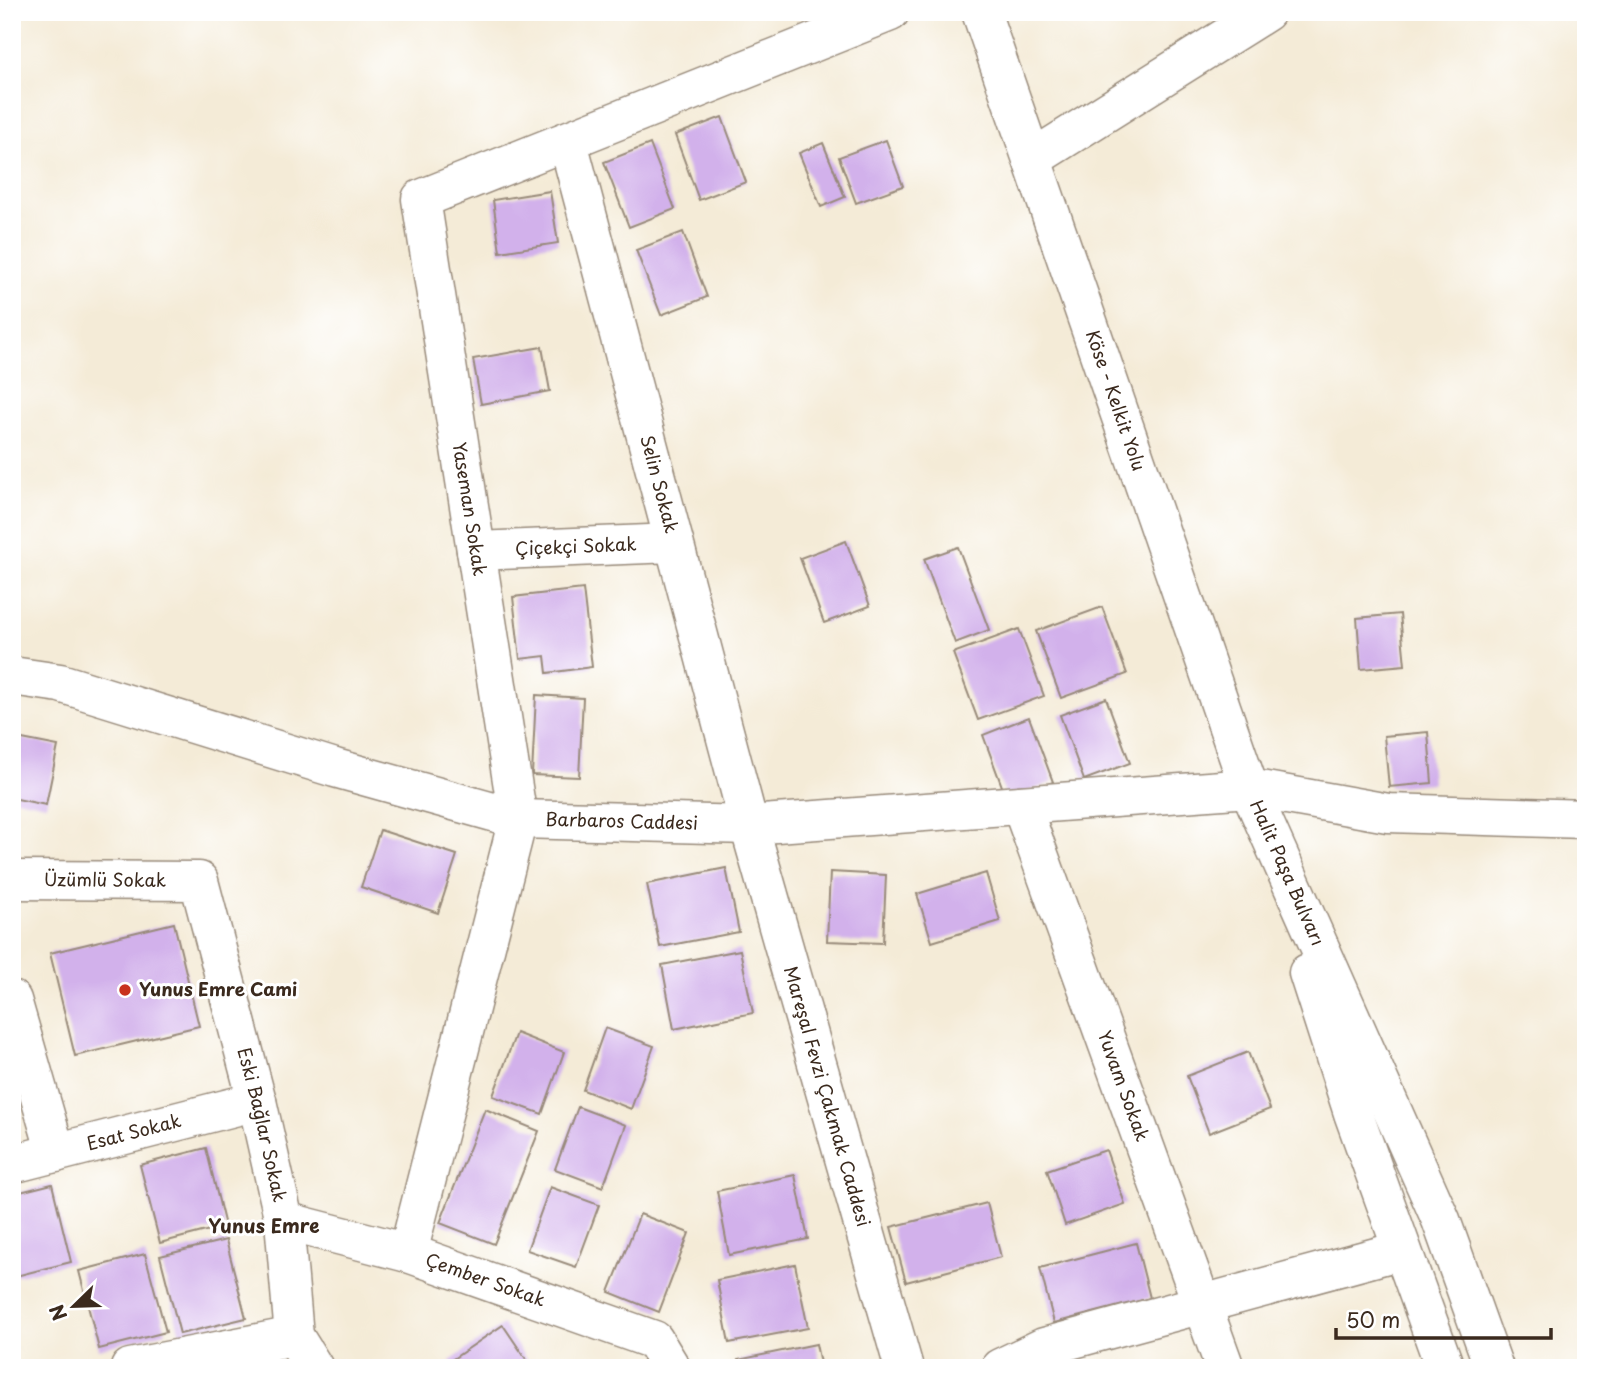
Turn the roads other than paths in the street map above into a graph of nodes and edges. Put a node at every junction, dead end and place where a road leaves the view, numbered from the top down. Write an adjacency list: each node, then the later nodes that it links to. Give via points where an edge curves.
1 (890, 12): 4 (main road)
2 (982, 12): 5 (main road, Köse - Kelkit Yolu)
3 (1266, 12): 5 (main road)
4 (568, 142): 6 (main road, Selin Sokak); 7 (main road, Yaseman Sokak, via 421,199)
5 (1032, 159): 9 (main road, Köse - Kelkit Yolu)
6 (674, 543): 7 (main road, Çiçekçi Sokak); 13 (main road, Selin Sokak)
7 (476, 551): 11 (main road, Yaseman Sokak)
8 (12, 676): 11 (main road, Barbaros Caddesi, via 60,683)
9 (1249, 788): 10 (main road, Barbaros Caddesi); 12 (main road, Barbaros Caddesi, via 1388,813); 21 (main road, Halit Paşa Bulvarı); 31 (main road, Halit Paşa Bulvarı, via 1441,1220)
10 (1021, 805): 13 (main road, Barbaros Caddesi); 23 (main road, Yuvam Sokak)
11 (518, 819): 13 (main road, Barbaros Caddesi); 22 (main road)
12 (1586, 819)
13 (749, 825): 27 (main road, Mareşal Fevzi Çakmak Caddesi)
14 (12, 880): 15 (main road, Üzümlü Sokak)
15 (198, 881): 17 (main road, Eski Bağlar Sokak)
16 (12, 1000): 18 (main road)
17 (257, 1101): 18 (main road, Esat Sokak); 20 (main road, Eski Bağlar Sokak)
18 (56, 1153): 19 (main road, Esat Sokak)
19 (12, 1164)
20 (285, 1221): 22 (main road, Çember Sokak); 24 (main road, Eski Bağlar Sokak)
21 (1402, 1250): 23 (main road); 30 (main road, Halit Paşa Bulvarı)
22 (408, 1253): 26 (main road, Çember Sokak, via 654,1340)
23 (1201, 1304): 28 (main road, via 1044,1347); 29 (main road, Yuvam Sokak)
24 (304, 1352): 25 (main road)
25 (130, 1368)
26 (671, 1368)
27 (904, 1368)
28 (1000, 1368)
29 (1226, 1368)
30 (1444, 1368)
31 (1494, 1368)

